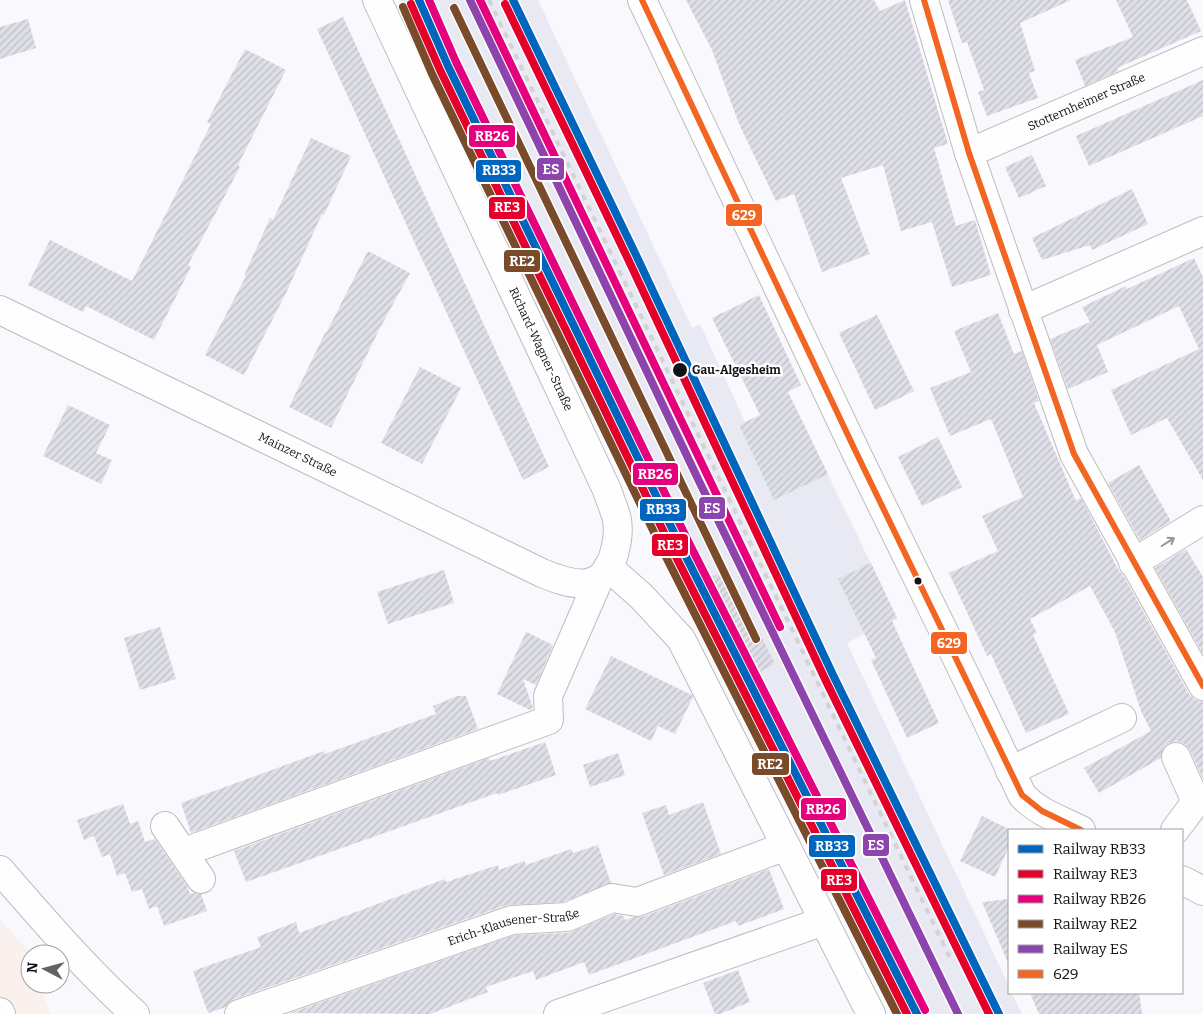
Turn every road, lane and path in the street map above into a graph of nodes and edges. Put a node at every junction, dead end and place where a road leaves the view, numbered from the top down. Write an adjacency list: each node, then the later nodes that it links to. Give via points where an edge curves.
1 (377, 0): 11 (street, Richard-Wagner-Straße, via 607,490 618,530 615,550)
2 (642, 0): 15 (street)
3 (924, 0): 5 (street)
4 (1203, 52): 5 (street, Stotternheimer Straße)
5 (969, 153): 8 (street)
6 (1203, 231): 8 (street)
7 (0, 310): 11 (street, Mainzer Straße, via 542,573 575,584 588,583)
8 (1023, 310): 10 (street, via 1074,454)
9 (1203, 520): 10 (street, one-way to 9)
10 (1133, 563): 12 (street)
11 (603, 573): 19 (street, via 641,596 681,639); 20 (street, via 548,696 548,720)
12 (1203, 686)
13 (1122, 718): 15 (street)
14 (1176, 757): 18 (street, via 1196,802)
15 (1010, 771): 17 (street, via 1029,803)
16 (165, 826): 20 (street)
17 (1079, 829)
18 (1176, 829)
19 (786, 846): 25 (street); 27 (street, Erich-Klausener-Straße, via 637,902 612,898 568,917 512,920)
20 (184, 852): 22 (street)
21 (0, 870): 26 (street, via 61,939)
22 (201, 879)
23 (1183, 881): 24 (street)
24 (1203, 891)
25 (824, 920): 28 (street); 29 (street)
26 (135, 1014)
27 (239, 1014)
28 (558, 1014)
29 (871, 1014)

